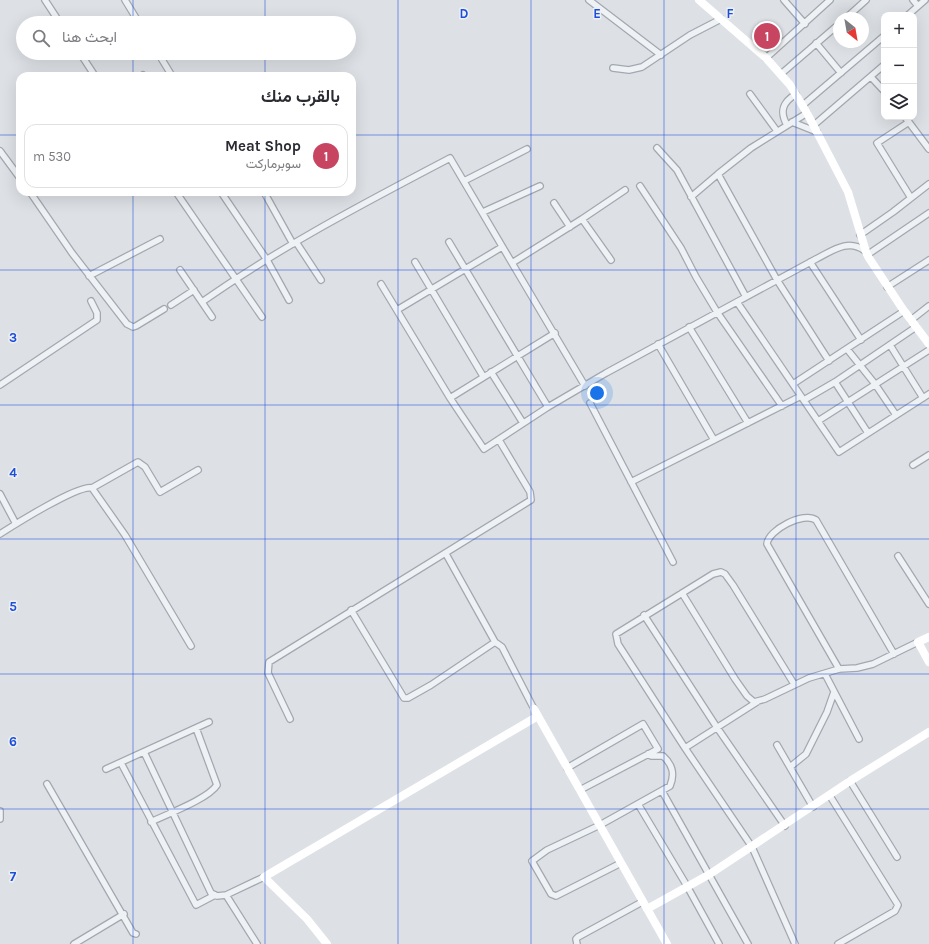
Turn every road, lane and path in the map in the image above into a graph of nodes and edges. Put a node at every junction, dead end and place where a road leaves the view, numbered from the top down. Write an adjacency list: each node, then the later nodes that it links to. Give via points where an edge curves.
1 (45, 0): 13 (street)
2 (125, 0): 14 (street)
3 (589, 0): 20 (street)
4 (699, 0): 15 (street)
5 (784, 0): 16 (street)
6 (830, 0): 16 (street)
7 (866, 0): 11 (street)
8 (913, 0): 10 (street)
9 (925, 0): 10 (street)
10 (918, 6): 12 (street)
11 (853, 12)
12 (911, 12)
13 (55, 16)
14 (135, 16)
15 (721, 19): 20 (street, via 690,35); 21 (street)
16 (805, 24): 21 (street)
17 (833, 29): 19 (street)
18 (881, 39): 28 (street)
19 (816, 44): 28 (street); 29 (street)
20 (661, 55): 24 (street, via 639,69)
21 (766, 58): 29 (street)
22 (85, 60): 26 (street)
23 (162, 60): 27 (street)
24 (613, 68)
25 (881, 68): 30 (street)
26 (92, 72)
27 (170, 72)
28 (841, 72): 34 (street)
29 (781, 74): 33 (street)
30 (871, 77): 31 (street); 38 (street)
31 (881, 88)
32 (750, 94): 39 (street)
33 (796, 94): 34 (street); 37 (street, via 788,100 783,109 783,116)
34 (803, 105): 35 (street)
35 (807, 113): 37 (street); 38 (street)
36 (907, 120): 42 (street); 56 (street, via 877,144)
37 (790, 123): 38 (street); 39 (street)
38 (815, 129): 62 (street, via 848,192)
39 (777, 131): 45 (street, via 747,150)
40 (656, 148): 55 (street, via 677,170)
41 (527, 149): 46 (street)
42 (929, 149)
43 (0, 151): 44 (street)
44 (16, 173)
45 (718, 174): 55 (street); 79 (street)
46 (464, 181): 58 (street); 65 (street, via 450,158)
47 (929, 184): 56 (street)
48 (540, 186): 58 (street)
49 (640, 186): 94 (street, via 681,248)
50 (625, 190): 60 (street)
51 (33, 196): 76 (street)
52 (179, 196): 77 (street)
53 (224, 196): 68 (street)
54 (266, 196): 65 (street)
55 (691, 196): 84 (street)
56 (910, 198): 62 (street)
57 (554, 204): 61 (street)
58 (482, 212): 66 (street)
59 (929, 213): 67 (street)
60 (582, 219): 61 (street); 69 (street)
61 (570, 228): 73 (street)
62 (860, 235): 67 (street)
63 (160, 239): 76 (street)
64 (450, 242): 74 (street)
65 (295, 243): 68 (street); 78 (street)
66 (502, 246): 73 (street); 74 (street)
67 (866, 253): 72 (street, via 855,245 845,245); 81 (street)
68 (267, 260): 77 (street); 85 (street)
69 (611, 260)
70 (929, 260): 81 (street)
71 (415, 262): 82 (street)
72 (810, 262): 79 (street); 101 (street)
73 (512, 263): 100 (street)
74 (466, 268): 82 (street); 107 (street)
75 (180, 270): 83 (street)
76 (89, 276): 91 (street, via 130,326 136,326)
77 (235, 279): 87 (street); 96 (street)
78 (322, 280)
79 (777, 280): 84 (street); 108 (street)
80 (381, 284): 92 (street)
81 (887, 287): 93 (street)
82 (431, 288): 92 (street); 112 (street)
83 (194, 290): 87 (street); 89 (street)
84 (746, 297): 88 (street)
85 (290, 300)
86 (91, 301): 116 (street, via 97,313 96,320)
87 (202, 302): 95 (street)
88 (737, 302): 94 (street); 114 (street)
89 (171, 304)
90 (929, 306): 97 (street)
91 (164, 309)
92 (397, 310): 119 (street)
93 (904, 311): 97 (street); 101 (street)
94 (717, 312): 98 (street); 124 (street)
95 (212, 317)
96 (262, 318)
97 (911, 320): 99 (street)
98 (689, 327): 102 (street); 129 (street)
99 (916, 327): 103 (street); 104 (street)
100 (554, 333): 107 (street); 117 (street)
101 (861, 340): 105 (street)
102 (658, 344): 117 (street); 132 (street)
103 (929, 344)
104 (890, 345): 109 (street); 110 (street)
105 (847, 349): 108 (street); 109 (street)
106 (929, 350): 110 (street)
107 (516, 356): 111 (street); 125 (street)
108 (829, 361): 114 (street)
109 (860, 365): 113 (street); 115 (street)
110 (904, 366): 115 (street); 121 (street)
111 (491, 372): 112 (street); 128 (street)
112 (482, 376): 119 (street)
113 (835, 382): 120 (street); 122 (street)
114 (793, 384): 120 (street)
115 (875, 384): 122 (street); 126 (street)
116 (0, 385)
117 (585, 386): 125 (street)
118 (929, 394): 121 (street)
119 (450, 398): 131 (street, via 481,447 486,448)
120 (802, 398): 124 (street); 127 (street)
121 (924, 398): 126 (street)
122 (847, 402): 127 (street); 130 (street)
123 (590, 403): 136 (street)
124 (782, 406): 129 (street)
125 (548, 407): 128 (street)
126 (896, 415): 130 (street)
127 (818, 421): 130 (street, via 839,452)
128 (523, 423): 131 (street)
129 (748, 423): 132 (street)
130 (868, 433)
131 (498, 440): 141 (street, via 530,492 531,500)
132 (714, 440): 136 (street)
133 (929, 455): 134 (street)
134 (913, 465)
135 (198, 470): 137 (street, via 160,492 145,467 138,462)
136 (631, 482): 143 (street)
137 (92, 488): 139 (street, via 75,492); 151 (street, via 125,535)
138 (0, 494): 139 (street)
139 (16, 524): 140 (street)
140 (0, 534)
141 (446, 554): 146 (street); 149 (street)
142 (898, 556): 145 (street)
143 (673, 562)
144 (682, 593): 147 (street); 156 (street, via 713,574 725,574); 158 (street, via 747,696)
145 (929, 604)
146 (351, 610): 149 (street, via 404,698 431,685); 160 (street, via 269,662 268,673)
147 (644, 615): 162 (street); 167 (street, via 617,632 615,636)
148 (929, 637): 150 (street)
149 (495, 642): 159 (street, via 502,648)
150 (918, 642): 152 (street); 153 (street)
151 (191, 646)
152 (894, 654): 154 (street, via 868,666); 154 (street, via 816,520 803,517 772,533 767,544)
153 (929, 662)
154 (839, 669): 155 (street)
155 (825, 674): 156 (street); 157 (street)
156 (794, 684): 158 (street)
157 (834, 692): 165 (street); 171 (street, via 806,754)
158 (757, 702): 162 (street)
159 (536, 713): 172 (street); 191 (street)
160 (290, 719)
161 (209, 722): 163 (street)
162 (716, 726): 167 (street); 186 (street)
163 (196, 728): 168 (street); 182 (street, via 217,785 214,790)
164 (929, 732): 174 (street)
165 (859, 740)
166 (777, 745): 171 (street)
167 (685, 748): 187 (street)
168 (144, 752): 170 (street); 182 (street)
169 (648, 754): 172 (street, via 658,749 643,724); 176 (street); 177 (street, via 663,756 671,764 674,776 670,786)
170 (121, 762): 173 (street); 184 (street)
171 (790, 767): 180 (street)
172 (567, 768): 176 (street)
173 (106, 769)
174 (850, 781): 178 (street); 188 (street)
175 (47, 784): 196 (street)
176 (580, 790): 185 (street)
177 (662, 791): 179 (street); 190 (street)
178 (830, 796): 180 (street); 206 (street, via 898,905 895,911)
179 (638, 804): 185 (street); 192 (street)
180 (813, 807): 186 (street)
181 (0, 811): 183 (street)
182 (172, 811): 184 (street); 193 (street, via 211,893)
183 (0, 819)
184 (151, 822): 193 (street, via 196,905)
185 (600, 825): 189 (street); 189 (street, via 547,850 532,861 551,894 556,896)
186 (785, 826): 187 (street)
187 (752, 847): 190 (street); 205 (street)
188 (897, 857)
189 (621, 863): 195 (street)
190 (710, 874): 192 (street); 204 (street)
191 (264, 877): 194 (street); 200 (street, via 307,919)
192 (687, 886): 195 (street); 203 (street)
193 (215, 895): 194 (street)
194 (226, 895): 199 (street)
195 (645, 905): 201 (street, via 578,937); 202 (street)
196 (124, 914): 197 (street, via 133,933); 198 (street)
197 (136, 934)
198 (74, 944)
199 (256, 944)
200 (327, 944)
201 (577, 944)
202 (667, 944)
203 (719, 944)
204 (748, 944)
205 (795, 944)
206 (838, 944)

